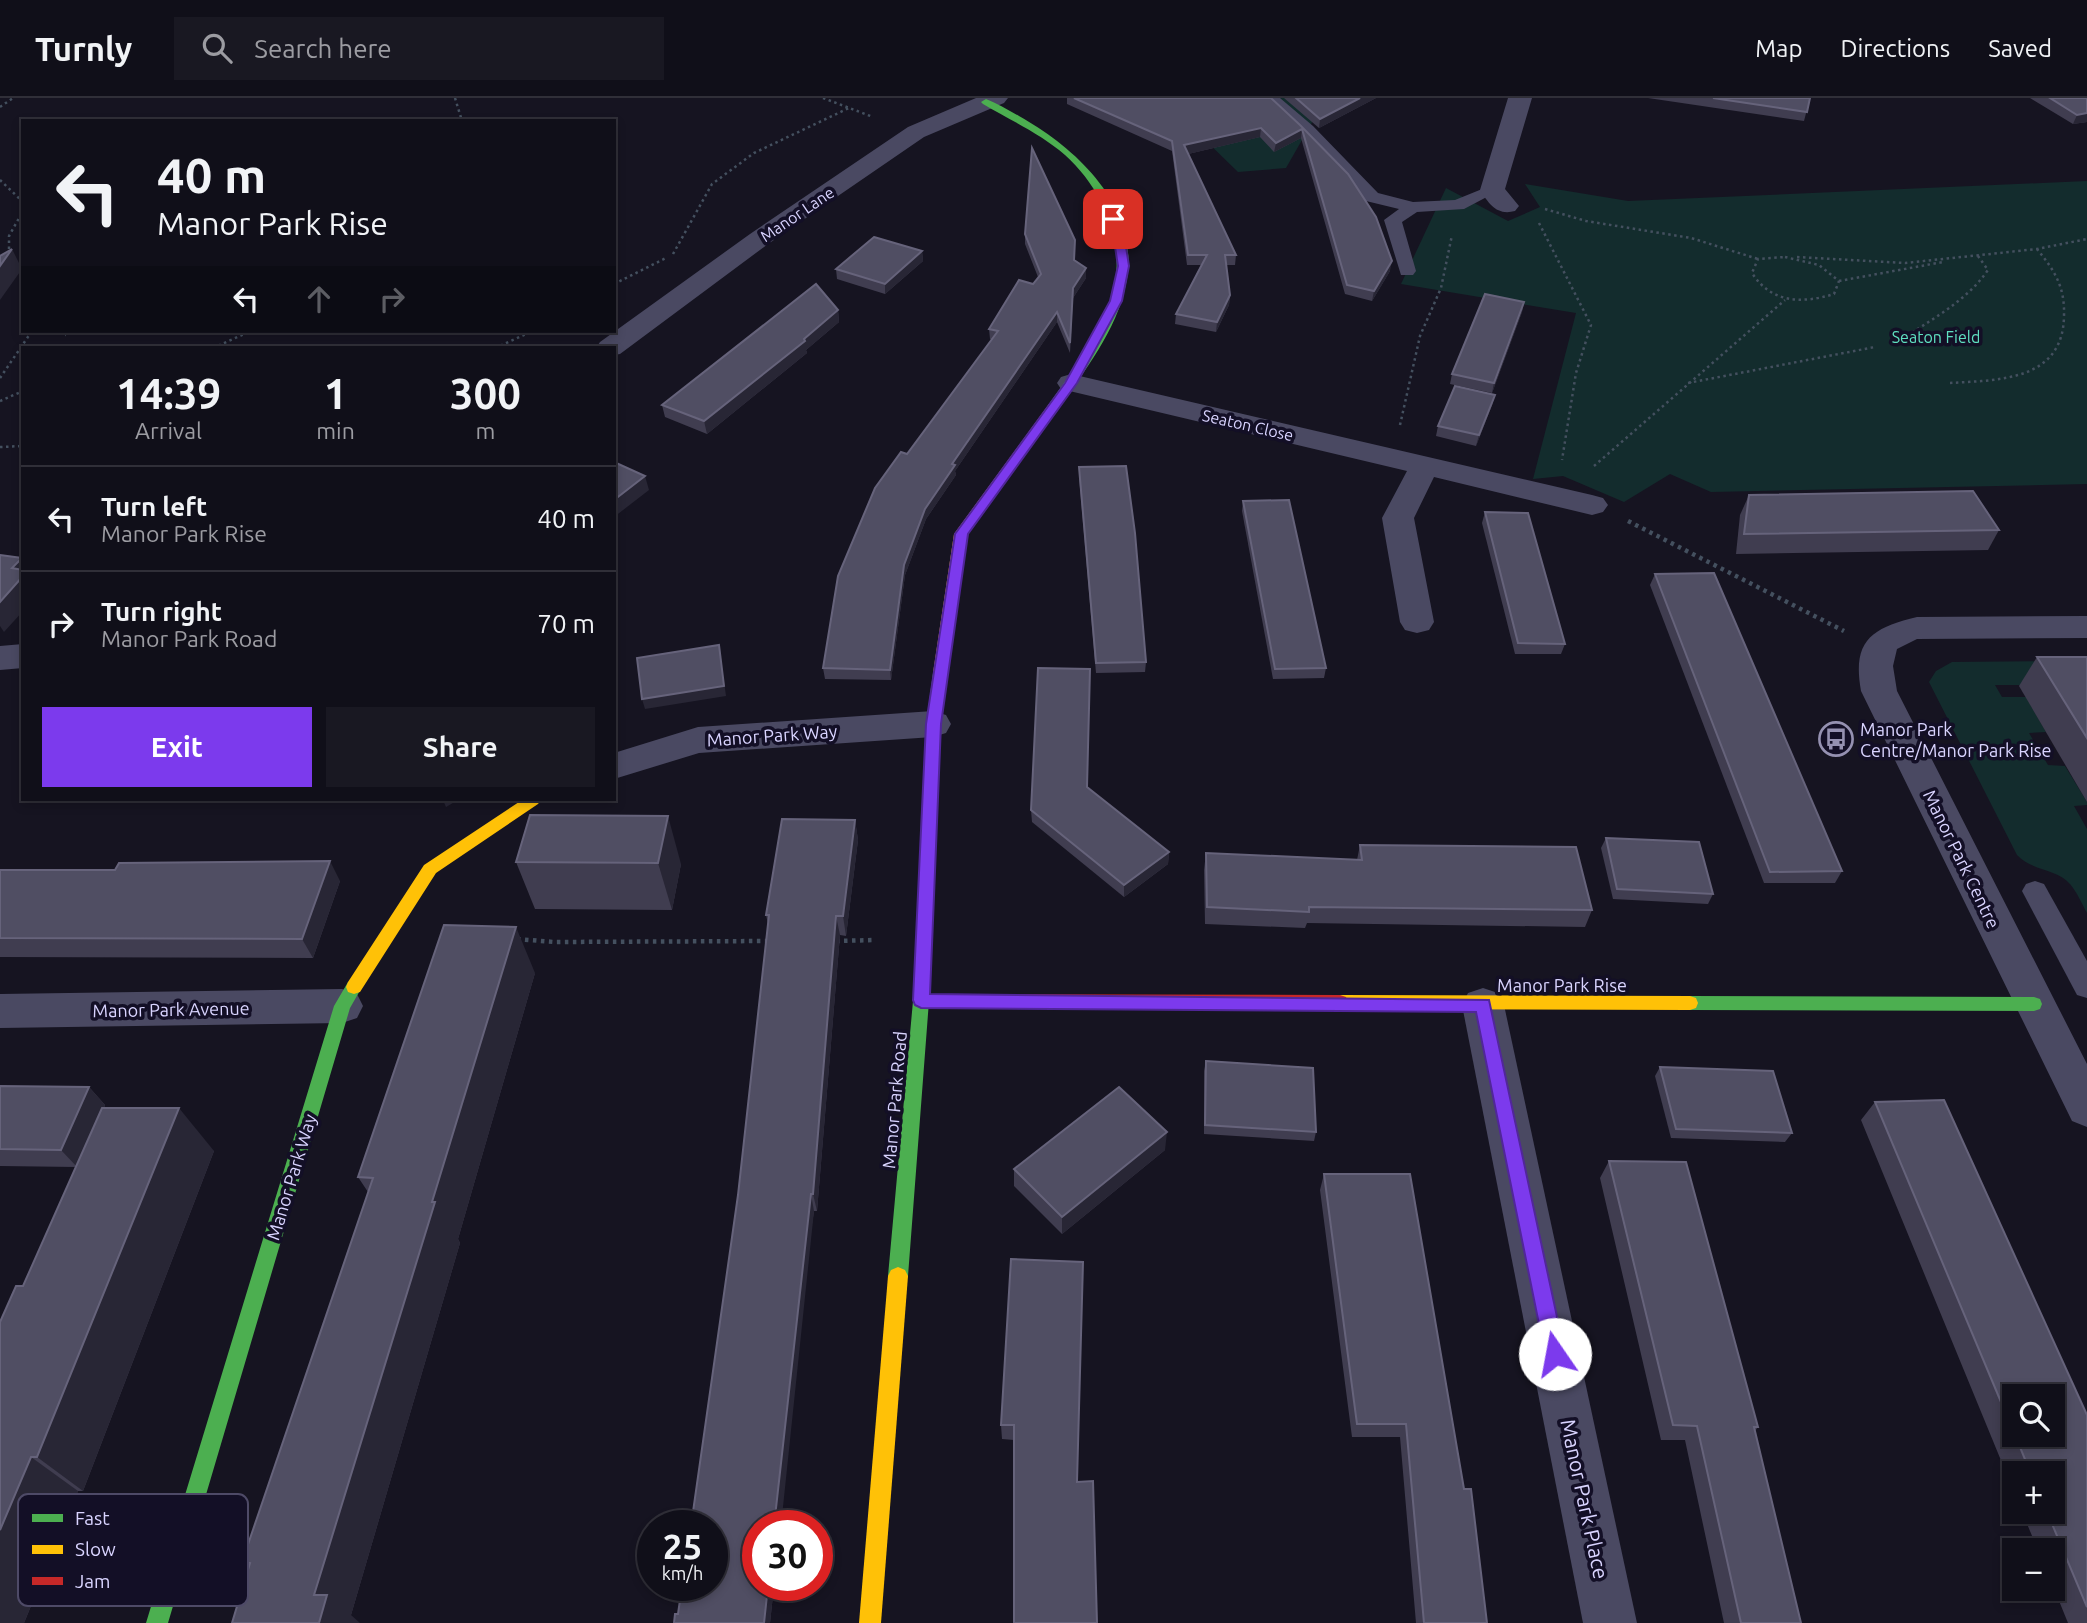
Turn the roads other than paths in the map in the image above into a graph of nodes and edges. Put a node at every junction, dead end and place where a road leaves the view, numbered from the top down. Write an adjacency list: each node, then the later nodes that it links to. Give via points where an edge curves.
1 (1270, 98): 5 (lane, via 1307,129 1372,197)
2 (1520, 98): 4 (street)
3 (991, 100): 7 (street, Manor Lane, via 916,132); 8 (street, Manor Park Road, via 1069,154 1107,203 1119,234 1124,266 1116,301)
4 (1499, 198): 5 (lane)
5 (1413, 207): 6 (lane, via 1393,220)
6 (1407, 271)
7 (613, 346)
8 (1071, 383): 9 (street, Seaton Close); 15 (street, Manor Park Road, via 961,534)
9 (1425, 466): 10 (street, Seaton Close, via 1564,484); 11 (street, via 1398,518)
10 (1592, 505)
11 (1417, 622)
12 (2087, 627): 22 (street, Manor Park Centre, via 1917,628 1893,635 1878,649 1874,671 1879,691)
13 (21, 656): 14 (street)
14 (0, 658)
15 (933, 724): 16 (street, Manor Park Way, via 698,740); 20 (street, Manor Park Road)
16 (616, 765)
17 (532, 801): 23 (street, Manor Park Way, via 430,869)
18 (2035, 891): 19 (lane)
19 (2087, 987)
20 (921, 1000): 21 (street, Manor Park Rise); 29 (street, Manor Park Road)
21 (1483, 1004): 22 (street, Manor Park Rise); 30 (street, Manor Park Place)
22 (2034, 1004): 25 (street, Manor Park Centre)
23 (342, 1006): 24 (street, Manor Park Avenue); 26 (street, Manor Park Way)
24 (0, 1011)
25 (2087, 1108)
26 (196, 1494)
27 (162, 1606): 28 (street, Manor Park Way)
28 (157, 1623)
29 (870, 1623)
30 (1610, 1623)

